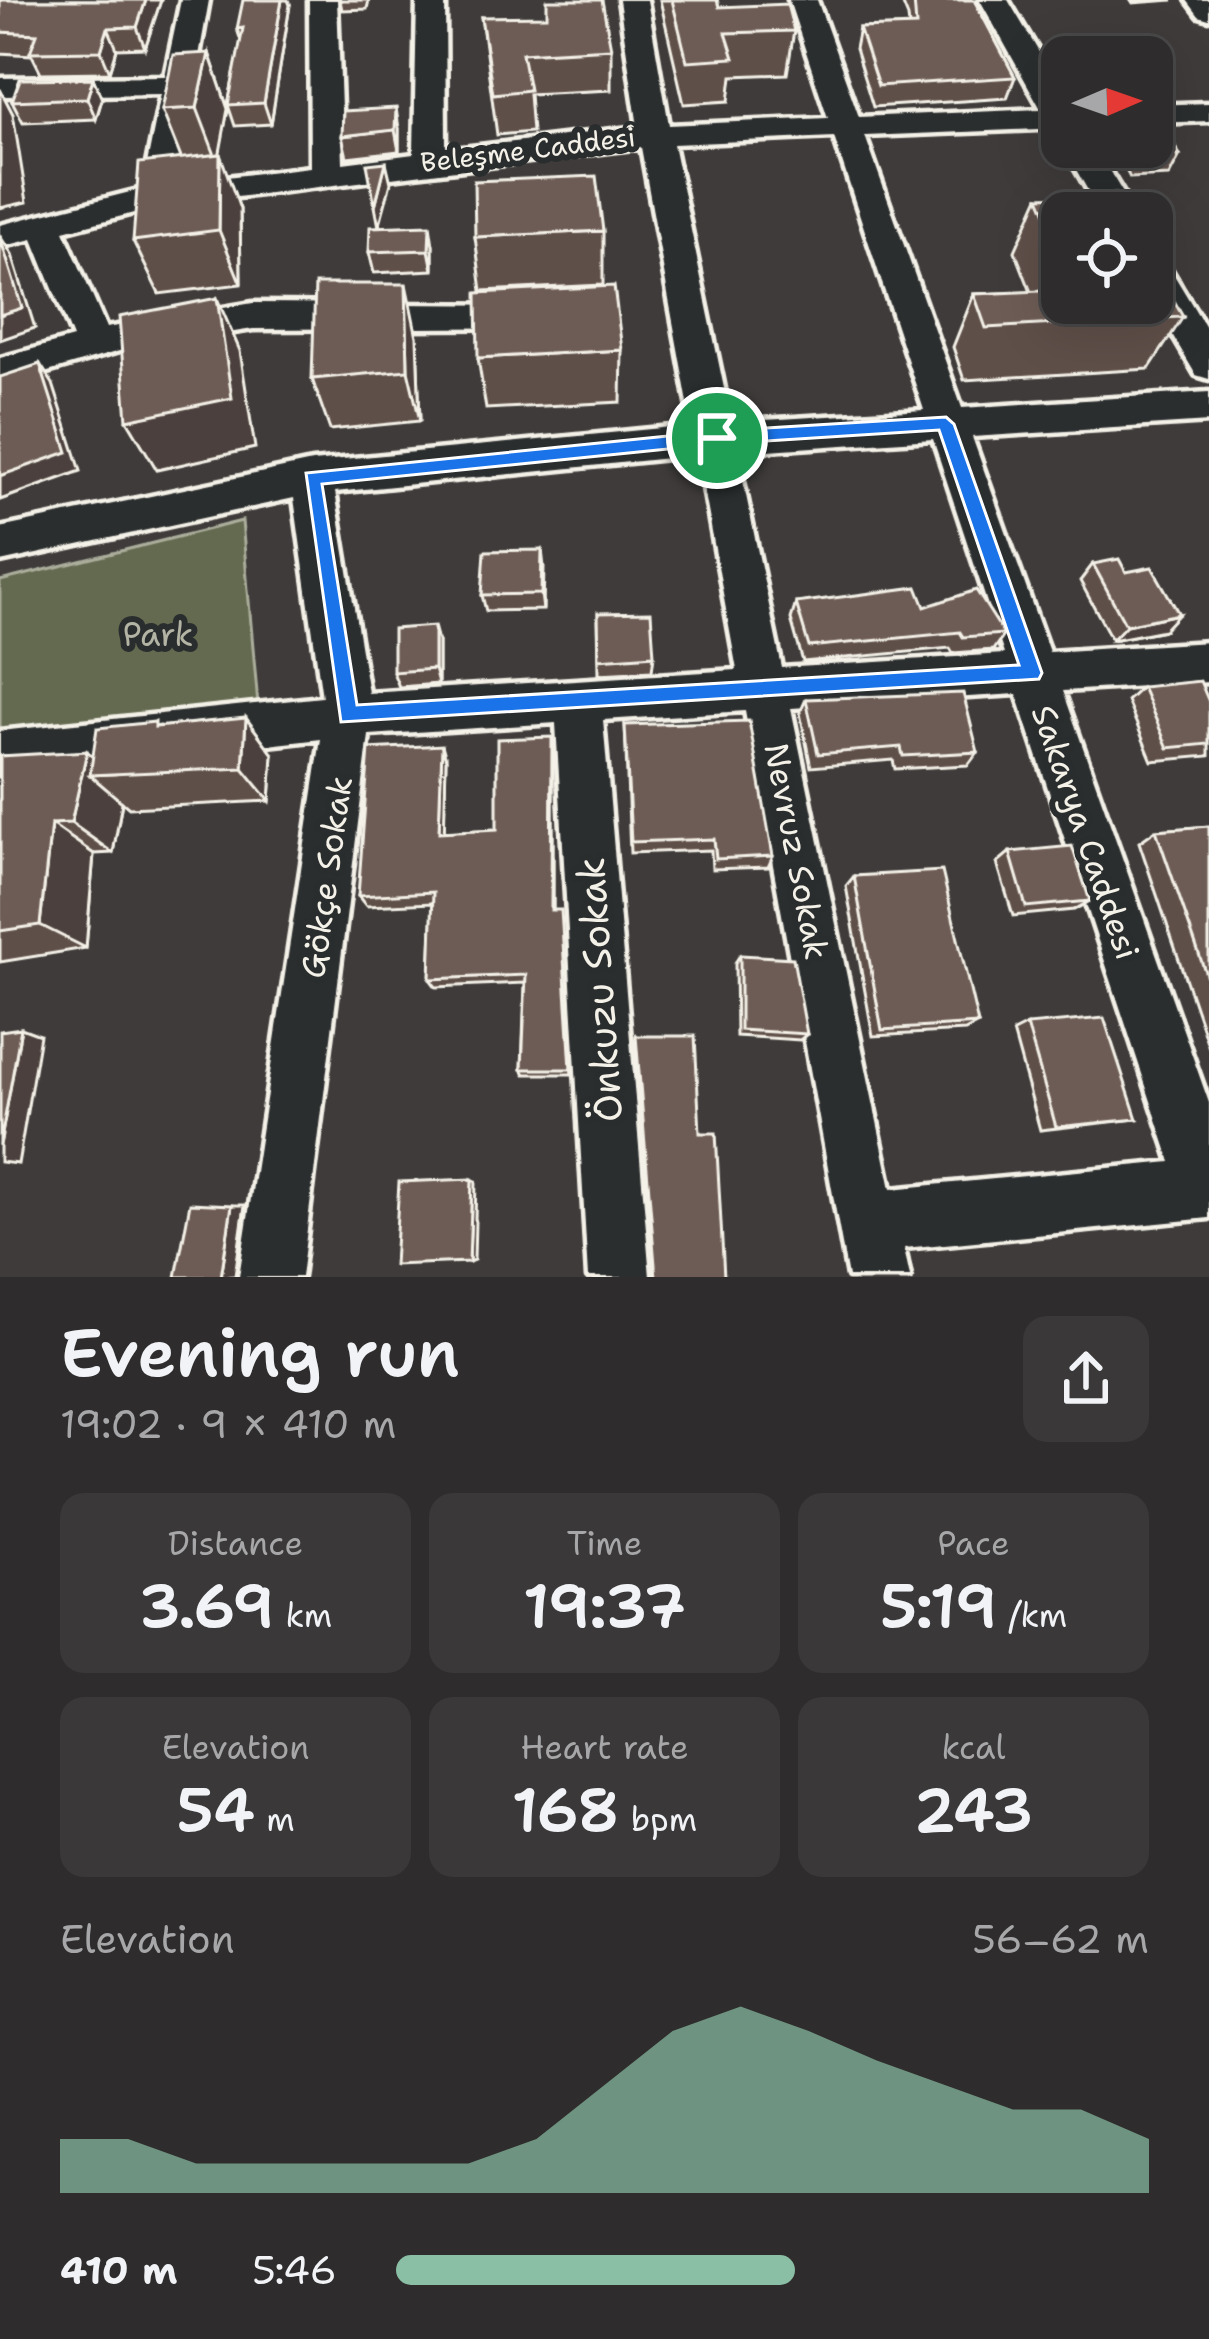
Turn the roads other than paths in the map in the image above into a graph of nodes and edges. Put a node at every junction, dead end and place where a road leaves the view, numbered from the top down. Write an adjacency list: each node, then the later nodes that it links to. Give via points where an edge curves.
1 (195, 0): 10 (street)
2 (323, 0): 18 (street)
3 (430, 0): 17 (street)
4 (633, 0): 16 (street, Nevruz Sokak)
5 (803, 0): 15 (street, Sakarya Caddesi)
6 (994, 0): 9 (street)
7 (1202, 0): 8 (street)
8 (1209, 10)
9 (1041, 82)
10 (178, 86): 11 (street); 19 (street)
11 (0, 87)
12 (1209, 112): 13 (street)
13 (1173, 113)
14 (1041, 119): 15 (street, Beleşme Caddesi)
15 (845, 127): 16 (street, Beleşme Caddesi); 28 (street, Sakarya Caddesi)
16 (655, 134): 17 (street, Beleşme Caddesi); 29 (street, Nevruz Sokak)
17 (430, 162): 18 (street, Beleşme Caddesi)
18 (327, 175): 19 (street, Beleşme Caddesi)
19 (157, 196): 20 (street, Beleşme Caddesi)
20 (44, 225): 21 (street, Beleşme Caddesi); 24 (street)
21 (0, 236)
22 (1173, 304): 25 (street)
23 (584, 316): 24 (street, via 253,316)
24 (94, 344): 26 (street)
25 (1209, 365)
26 (0, 372)
27 (1209, 407): 28 (street)
28 (946, 424): 29 (street); 33 (street, Sakarya Caddesi)
29 (717, 438): 30 (street); 34 (street, Nevruz Sokak)
30 (312, 478): 31 (street); 36 (street, Gökçe Sokak)
31 (0, 545)
32 (1209, 662): 33 (street)
33 (1032, 673): 34 (street); 38 (street, Sakarya Caddesi)
34 (766, 690): 35 (street); 39 (street, Nevruz Sokak)
35 (578, 702): 36 (street); 41 (street, Önkuzu Sokak)
36 (348, 715): 37 (street); 40 (street, Gökçe Sokak)
37 (0, 753)
38 (1209, 1187): 39 (street)
39 (874, 1249)
40 (270, 1277)
41 (619, 1277)

